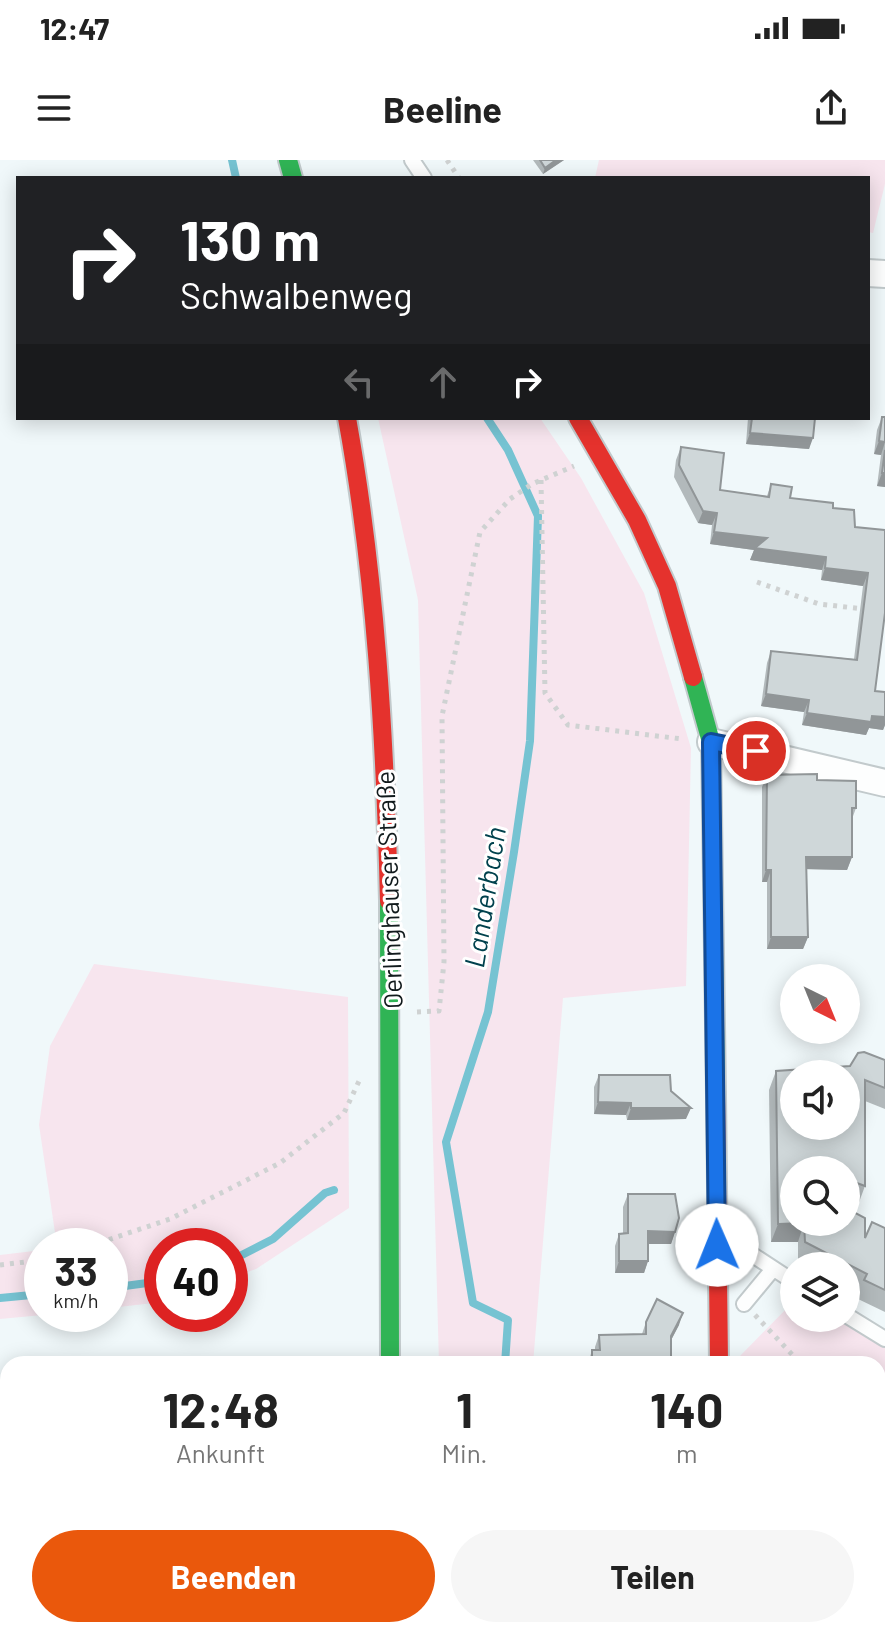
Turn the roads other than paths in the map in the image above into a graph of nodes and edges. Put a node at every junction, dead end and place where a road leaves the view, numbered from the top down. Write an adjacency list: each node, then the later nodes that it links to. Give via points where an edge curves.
1 (347, 420): 11 (main road, Oerlinghauser Straße, via 365,529 382,705 393,1013)
2 (579, 420): 3 (main road, via 637,520 667,586)
3 (711, 742): 4 (street); 5 (main road)
4 (885, 783)
5 (717, 1245): 6 (lane, via 742,1248); 12 (main road)
6 (773, 1269): 7 (lane); 8 (lane)
7 (780, 1273)
8 (744, 1304)
9 (860, 1324): 10 (lane)
10 (885, 1339)
11 (390, 1356)
12 (719, 1356)

